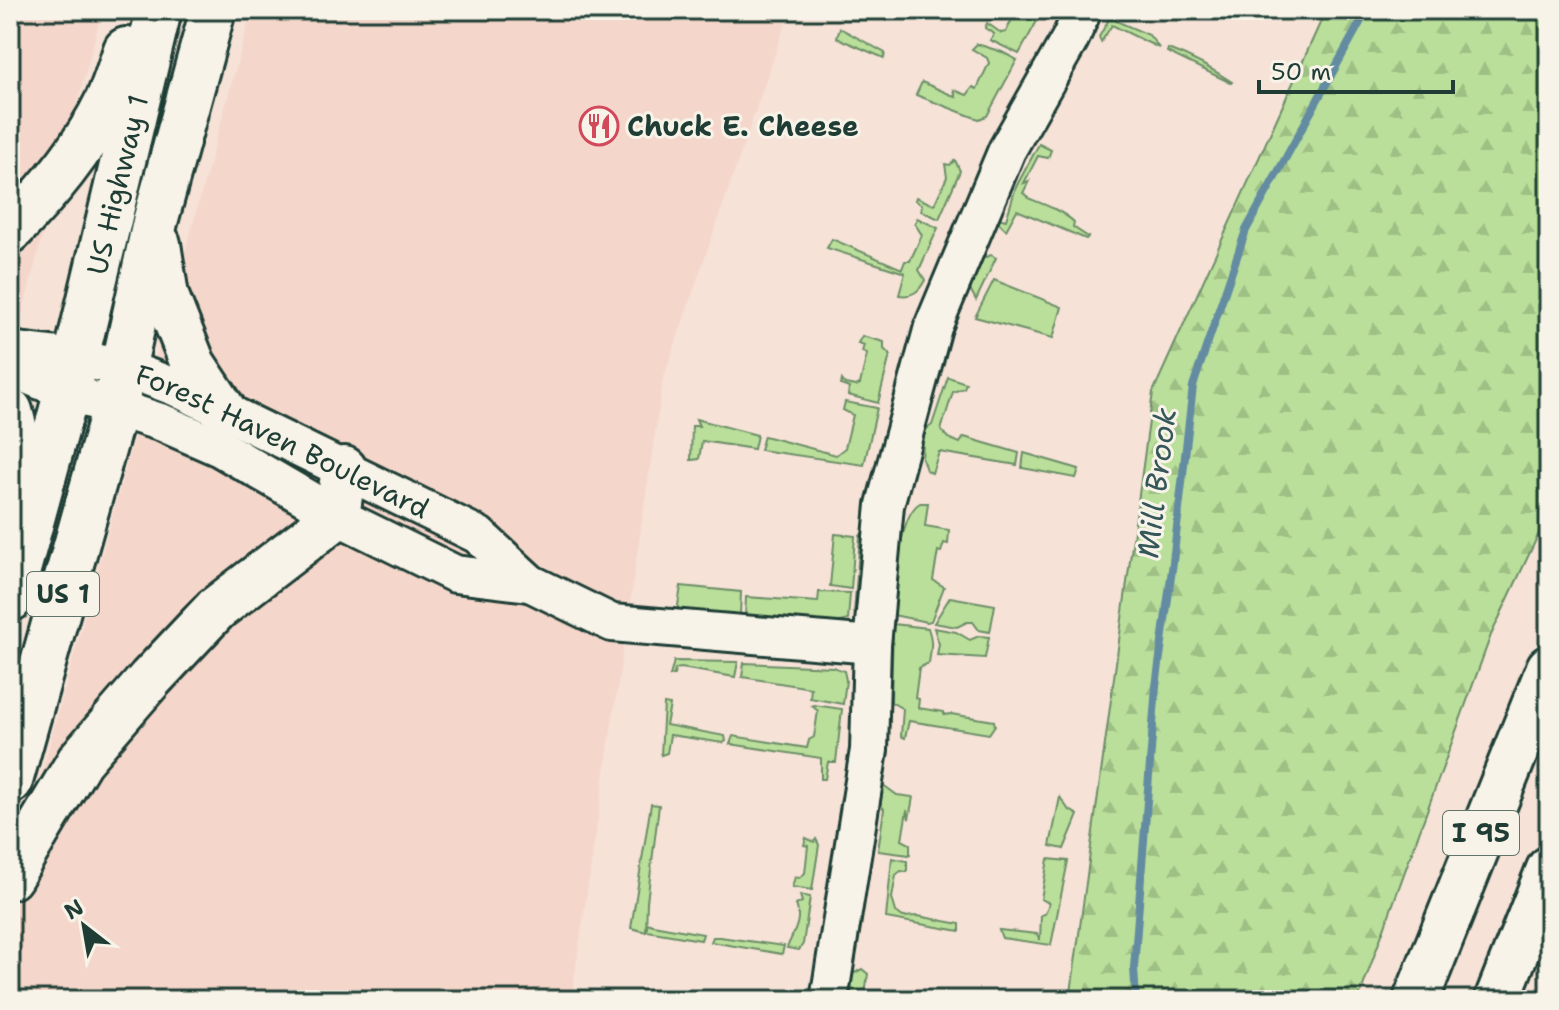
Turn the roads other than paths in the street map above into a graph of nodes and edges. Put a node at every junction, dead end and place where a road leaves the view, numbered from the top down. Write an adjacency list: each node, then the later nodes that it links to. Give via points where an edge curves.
1 (141, 10): 6 (highway, via 106,103 63,170)
2 (159, 10): 9 (highway, US Highway 1 / US 1)
3 (213, 10): 5 (highway, US 1)
4 (1083, 10): 18 (street, via 1007,150 933,327 885,505)
5 (155, 222): 10 (highway, US 1); 12 (highway, via 166,296 193,364)
6 (10, 231)
7 (10, 350): 9 (street, Forest Haven Boulevard)
8 (10, 368): 9 (street, Forest Haven Boulevard)
9 (72, 375): 10 (street, Forest Haven Boulevard); 15 (highway, US 1)
10 (120, 388): 12 (street, Forest Haven Boulevard, via 177,388); 14 (street, Forest Haven Boulevard, via 163,423 220,448); 20 (highway, US 1)
11 (10, 411): 15 (highway)
12 (226, 414): 13 (street, Forest Haven Boulevard)
13 (344, 469): 14 (highway); 16 (street, Forest Haven Boulevard, via 478,535)
14 (337, 516): 16 (street, Forest Haven Boulevard, via 455,574); 22 (highway, via 216,609 150,679 80,760)
15 (27, 537): 17 (highway, US 1)
16 (530, 583): 18 (street, Forest Haven Boulevard, via 612,623)
17 (10, 599)
18 (872, 645): 23 (street, via 869,750)
19 (1549, 668): 24 (highway, I 95)
20 (10, 781)
21 (1549, 869): 25 (highway, I 95)
22 (10, 877)
23 (829, 1000)
24 (1416, 1000)
25 (1497, 1000)

